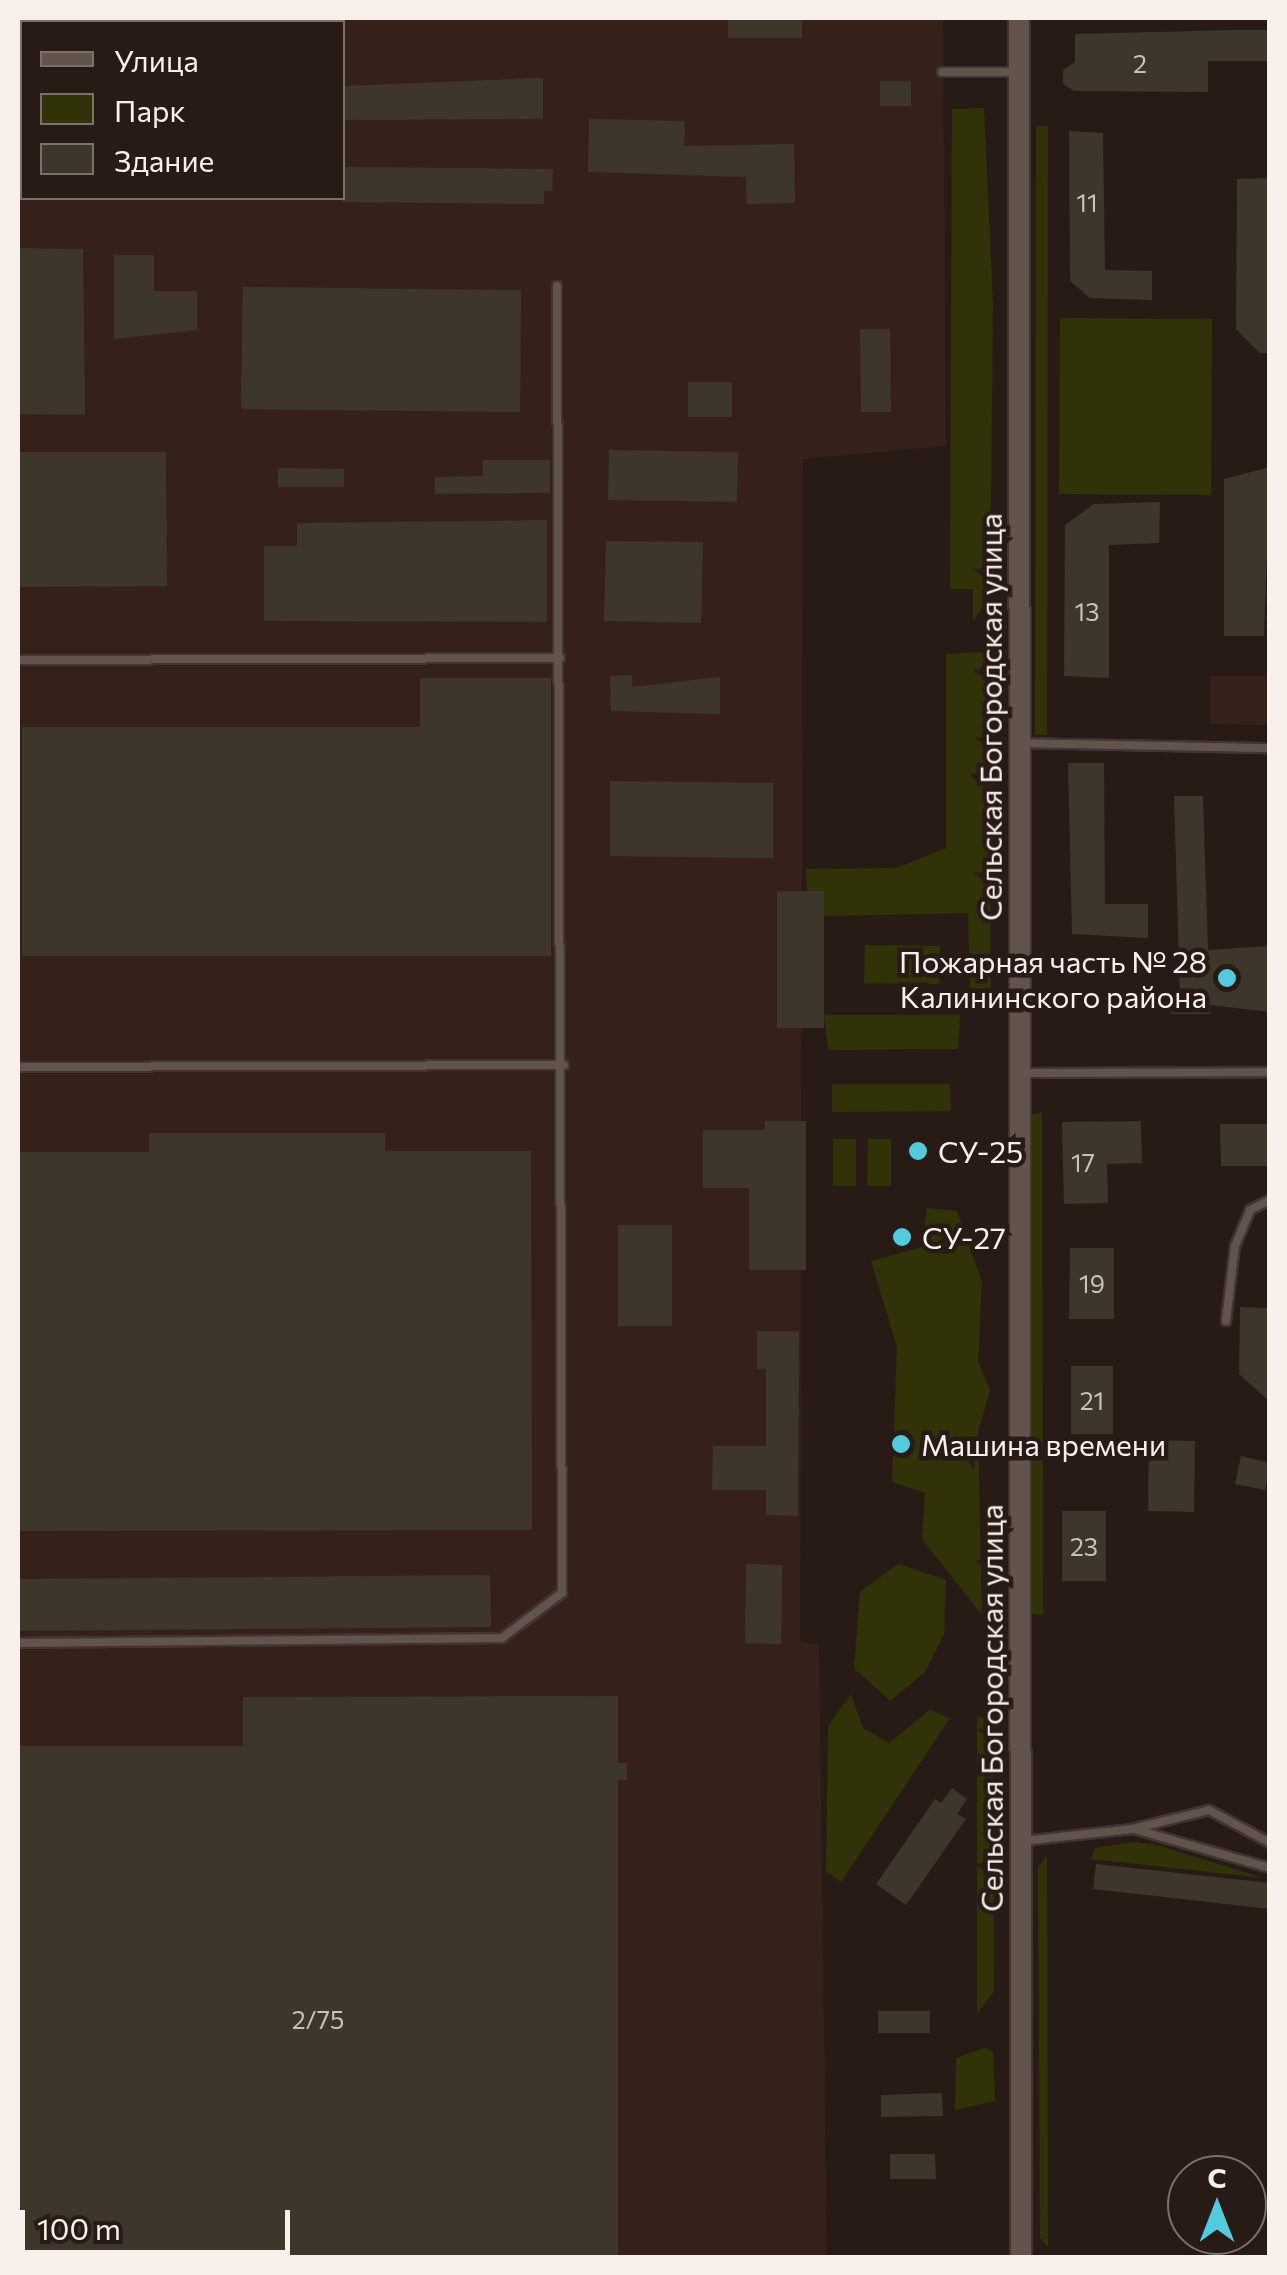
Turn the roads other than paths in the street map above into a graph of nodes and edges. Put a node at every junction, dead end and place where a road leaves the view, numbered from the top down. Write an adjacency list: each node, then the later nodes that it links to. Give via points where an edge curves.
1 (1019, 18): 3 (main road, Сельская Богородская улица)
2 (942, 72): 3 (lane)
3 (1020, 72): 7 (main road, Сельская Богородская улица)
4 (557, 286): 5 (lane)
5 (560, 658): 6 (lane); 9 (lane)
6 (18, 660)
7 (1020, 743): 8 (lane); 12 (main road, Сельская Богородская улица)
8 (1270, 748)
9 (564, 1065): 10 (lane); 15 (lane, via 562,1593 502,1638)
10 (18, 1068)
11 (1270, 1072): 12 (lane)
12 (1019, 1073): 17 (main road, Сельская Богородская улица)
13 (1270, 1200): 14 (lane, via 1250,1210 1235,1246)
14 (1226, 1321)
15 (18, 1644)
16 (1132, 1829): 17 (lane); 18 (lane, via 1209,1810); 19 (lane)
17 (1023, 1840): 20 (main road, Сельская Богородская улица)
18 (1270, 1842)
19 (1270, 1868)
20 (1021, 2258)

